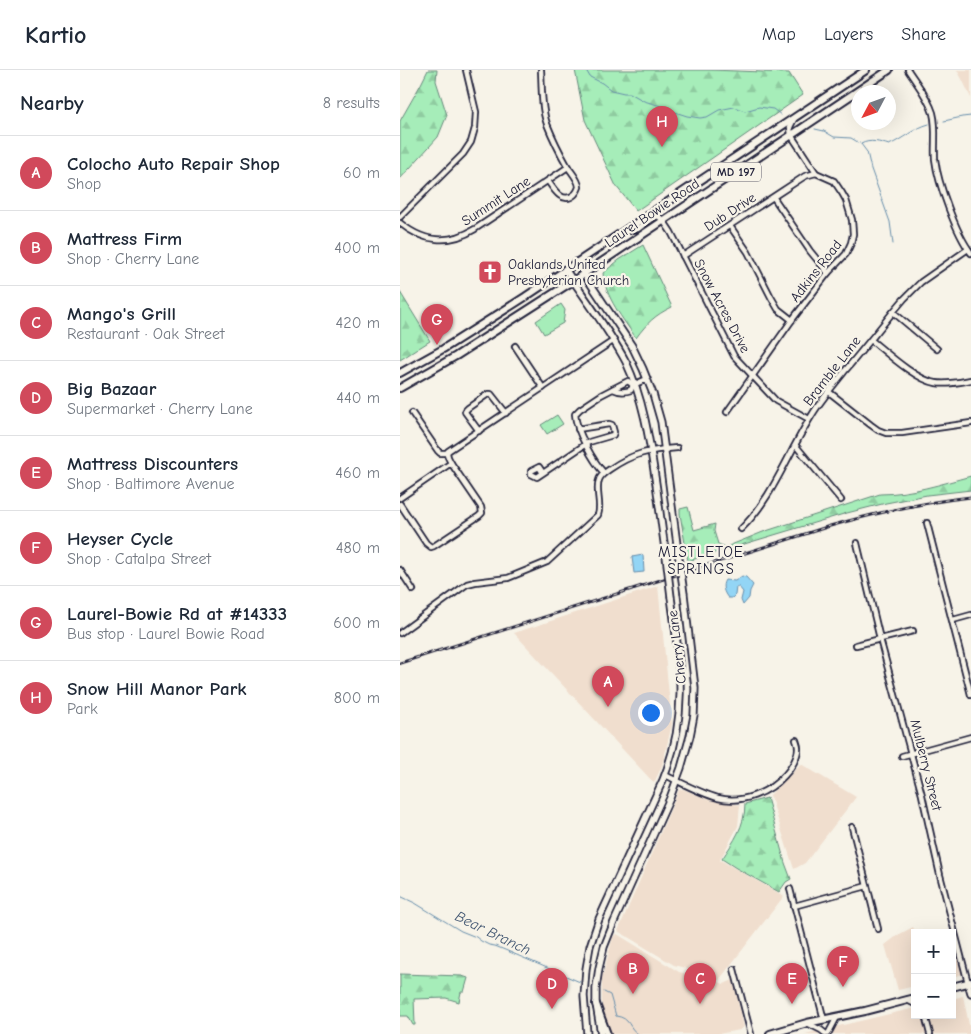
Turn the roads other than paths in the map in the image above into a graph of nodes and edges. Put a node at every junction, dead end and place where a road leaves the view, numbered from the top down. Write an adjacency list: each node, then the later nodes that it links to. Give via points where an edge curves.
1 (466, 70): 12 (street, via 476,112 476,128 471,142 457,161)
2 (541, 70): 8 (street, via 545,118)
3 (866, 70): 6 (main road, Laurel Bowie Road / MD 197)
4 (889, 70): 7 (main road, Laurel Bowie Road / MD 197)
5 (908, 70): 17 (street, via 928,100 933,114 935,156 943,192)
6 (796, 116): 7 (street, via 790,128); 16 (main road, Laurel Bowie Road / MD 197)
7 (792, 135): 9 (street, Adkins Road); 13 (main road, Laurel Bowie Road / MD 197)
8 (568, 167): 10 (street, Summit Lane); 10 (street, via 579,187 572,196 561,196)
9 (816, 173): 11 (street, Dub Drive, via 806,176); 21 (street, Adkins Road, via 834,181 846,200 852,220 850,247)
10 (548, 181): 14 (street, Summit Lane, via 462,236 426,237)
11 (774, 198): 15 (street, Dub Drive); 21 (street)
12 (400, 217)
13 (663, 220): 16 (street, via 658,216 638,229); 18 (street, Snow Acres Drive); 22 (main road, Laurel Bowie Road / MD 197)
14 (400, 223)
15 (730, 226): 18 (street, Dub Drive); 25 (street, via 748,252 770,297 778,309)
16 (624, 231): 19 (main road, Laurel Bowie Road / MD 197)
17 (970, 251): 24 (street, Bramble Lane, via 922,282)
18 (683, 256): 31 (street, Snow Acres Drive, via 732,353)
19 (576, 262): 20 (main road, Laurel Bowie Road / MD 197); 22 (main road, Cherry Lane)
20 (565, 269): 23 (main road, Cherry Lane); 30 (main road, Laurel Bowie Road / MD 197)
21 (828, 273): 25 (street, Adkins Road)
22 (584, 274): 23 (main road, Laurel Bowie Road / MD 197); 32 (main road, Cherry Lane, via 632,346)
23 (573, 281): 27 (main road, Cherry Lane); 35 (main road, Laurel Bowie Road / MD 197)
24 (892, 312): 26 (street, Bramble Lane); 29 (street)
25 (792, 320): 31 (street, Adkins Road)
26 (871, 340): 33 (street, via 927,380 942,384); 38 (street, Bramble Lane)
27 (613, 341): 34 (main road, Cherry Lane); 36 (street)
28 (515, 346): 36 (street)
29 (937, 349)
30 (400, 373)
31 (752, 377): 39 (street, Adkins Road); 42 (street, Snow Acres Drive, via 776,401)
32 (647, 379): 34 (street); 48 (main road, Cherry Lane, via 659,412)
33 (971, 380)
34 (634, 384): 37 (street, via 628,381); 37 (street, via 628,391); 50 (main road, Cherry Lane)
35 (400, 388)
36 (543, 388): 41 (street)
37 (613, 388): 44 (street, via 577,410)
38 (828, 392): 42 (street, Bramble Lane); 43 (street, via 886,433 902,434)
39 (727, 412)
40 (412, 413): 51 (street, via 438,451)
41 (506, 413): 45 (street); 45 (street, via 488,394 465,412)
42 (809, 420): 47 (street, Bramble Lane)
43 (971, 423)
44 (578, 429): 46 (street); 46 (street, via 612,425 613,434)
45 (479, 431): 51 (street)
46 (586, 444): 53 (street); 54 (street)
47 (796, 446): 56 (street); 59 (street, Bramble Lane, via 765,500)
48 (665, 448): 49 (street); 50 (street); 75 (main road, Cherry Lane, bridge, via 695,688 690,736)
49 (677, 448)
50 (651, 450): 54 (street, via 628,458); 74 (main road, Cherry Lane, bridge, via 679,651 681,694 677,731)
51 (447, 453): 52 (street)
52 (452, 463): 55 (street); 57 (street, via 481,507 479,516 431,547)
53 (544, 473)
54 (604, 473): 66 (street, via 599,480 598,515 550,559 508,578 467,584)
55 (400, 498)
56 (841, 500)
57 (400, 504)
58 (927, 523): 64 (street)
59 (741, 530)
60 (857, 543): 67 (street, Mulberry Street)
61 (400, 570): 62 (street)
62 (413, 590)
63 (971, 615): 64 (street)
64 (952, 620): 69 (street)
65 (913, 631): 67 (street)
66 (400, 633)
67 (880, 639): 68 (street); 72 (street, Mulberry Street)
68 (856, 645)
69 (971, 695)
70 (971, 737): 72 (street)
71 (796, 740): 75 (street, via 797,754 786,774 756,795 723,799)
72 (910, 754): 73 (street); 82 (street, Mulberry Street)
73 (902, 756)
74 (665, 775): 75 (street); 93 (main road, Cherry Lane, via 599,919 590,946 584,996)
75 (677, 780): 88 (main road, Cherry Lane, via 614,922 599,968)
76 (852, 827): 77 (street)
77 (867, 886): 79 (street); 80 (street)
78 (790, 888): 79 (street)
79 (794, 906): 91 (street)
80 (878, 929)
81 (734, 969): 96 (street)
82 (970, 982): 83 (main road); 84 (main road, Mulberry Street)
83 (956, 986)
84 (971, 993)
85 (911, 999): 86 (main road)
86 (907, 1000): 87 (street); 89 (main road)
87 (911, 1002)
88 (596, 1004): 94 (main road, Cherry Lane); 95 (main road)
89 (837, 1017): 91 (main road); 98 (street)
90 (926, 1019): 99 (street)
91 (824, 1020): 92 (main road)
92 (807, 1023): 97 (main road); 98 (street)
93 (587, 1034)
94 (600, 1034)
95 (607, 1034)
96 (751, 1034)
97 (770, 1034)
98 (827, 1034)
99 (930, 1034)

